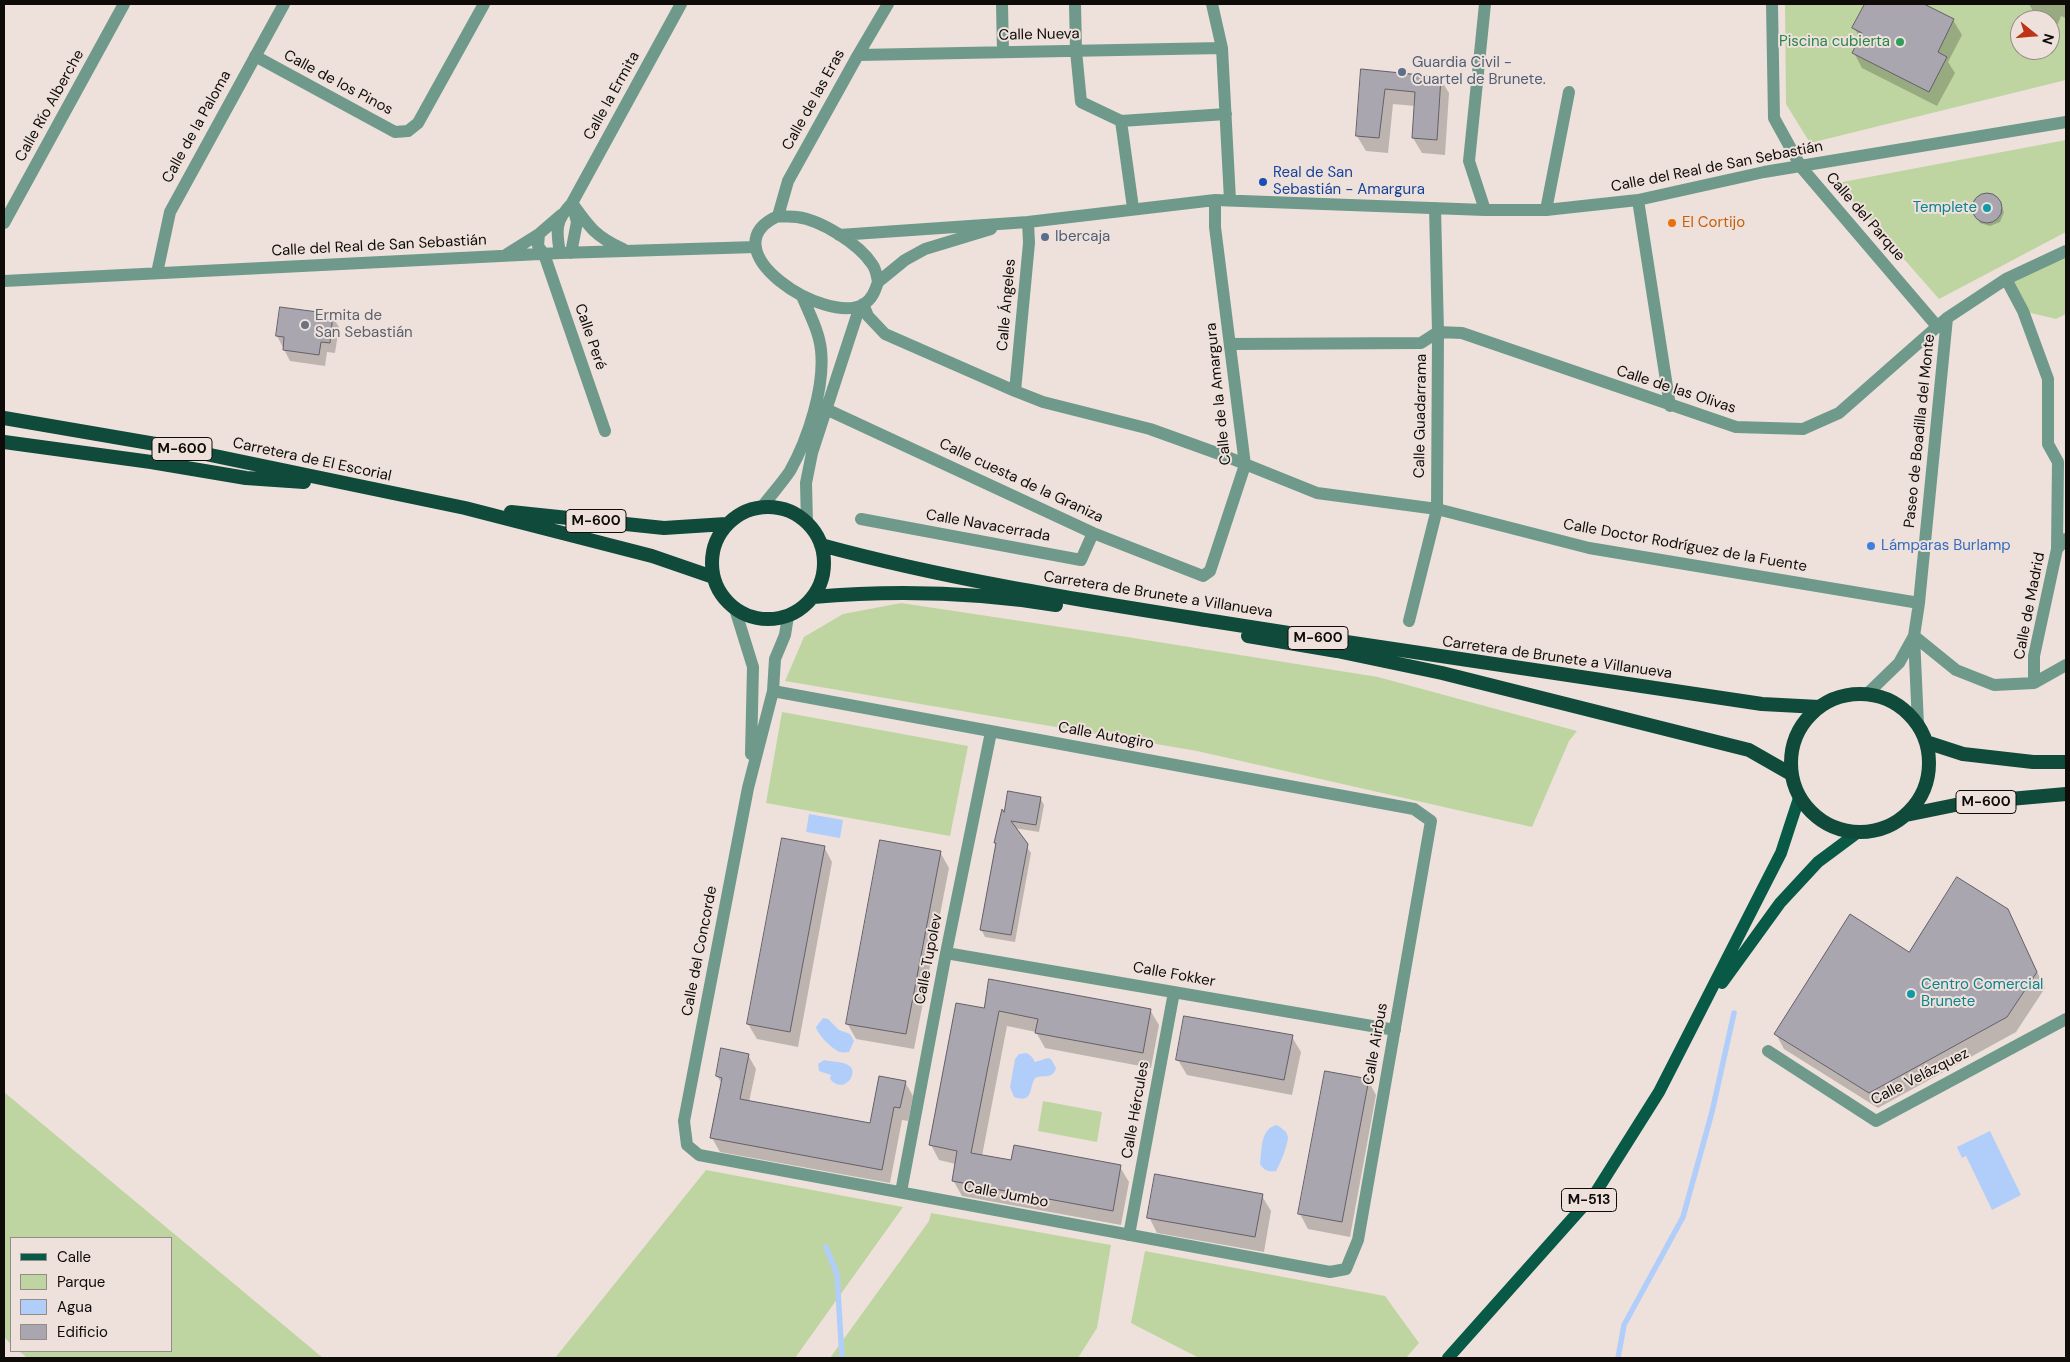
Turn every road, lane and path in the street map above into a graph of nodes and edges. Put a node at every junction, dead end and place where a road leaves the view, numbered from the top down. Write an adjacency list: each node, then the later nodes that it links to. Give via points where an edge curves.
1 (124, 4): 33 (street, Calle Río Alberche)
2 (284, 4): 15 (street, Calle de la Paloma)
3 (484, 4): 15 (street, Calle de los Pinos, via 418,123 408,130 395,132)
4 (681, 4): 24 (street, Calle la Ermita)
5 (888, 4): 14 (street, Calle de las Eras)
6 (1002, 4): 13 (street)
7 (1075, 4): 12 (street)
8 (1212, 4): 11 (street)
9 (1485, 4): 27 (street, via 1469,162)
10 (1772, 4): 20 (street, Calle del Parque, via 1774,118)
11 (1222, 48): 12 (street, Calle Nueva); 17 (street)
12 (1076, 51): 13 (street, Calle Nueva); 18 (street, via 1081,102)
13 (1003, 52): 14 (street, Calle Nueva)
14 (858, 54): 30 (street, Calle de las Eras, via 788,181)
15 (255, 56): 42 (street, Calle de la Paloma, via 170,212)
16 (1569, 92): 28 (street)
17 (1226, 114): 18 (street); 22 (street)
18 (1120, 121): 25 (street)
19 (2066, 122): 20 (street, Calle del Real de San Sebastián)
20 (1801, 167): 23 (street, Calle del Real de San Sebastián); 48 (street, Calle del Parque)
21 (1215, 200): 22 (street, Calle del Real de San Sebastián); 25 (street, Calle del Real de San Sebastián); 50 (street, Calle de la Amargura, via 1215,227)
22 (1230, 200): 26 (street, Calle del Real de San Sebastián)
23 (1638, 200): 28 (street, Calle del Real de San Sebastián); 52 (street)
24 (572, 203): 29 (street, Calle la Ermita); 37 (street, via 604,240); 39 (street, via 577,222)
25 (1133, 208): 32 (street, Calle del Real de San Sebastián)
26 (1435, 208): 27 (street, Calle del Real de San Sebastián); 49 (street, Calle Guadarrama)
27 (1485, 210): 28 (street, Calle del Real de San Sebastián)
28 (1546, 210)
29 (561, 214): 34 (street, Calle la Ermita); 39 (street, via 556,231)
30 (778, 216): 35 (street, via 798,217); 36 (street, via 768,221 757,234)
31 (1013, 222): 32 (street, Calle del Real de San Sebastián); 35 (street, Calle del Real de San Sebastián); 45 (street, Calle del Real de San Sebastián, via 925,250 905,260)
32 (1028, 222): 51 (street, Calle Ángeles, via 1029,243)
33 (4, 223)
34 (539, 234): 40 (street, via 538,246); 41 (street, Calle la Ermita)
35 (839, 235): 45 (street, via 872,264)
36 (756, 247): 37 (street, Calle del Real de San Sebastián); 46 (street, via 768,271)
37 (626, 251): 39 (street, Calle del Real de San Sebastián)
38 (2066, 251): 43 (street, Calle de las Olivas)
39 (565, 253): 40 (street, Calle del Real de San Sebastián)
40 (544, 254): 41 (street, Calle del Real de San Sebastián); 55 (street, Calle Peré)
41 (505, 256): 42 (street, Calle del Real de San Sebastián)
42 (157, 273): 44 (street, Calle del Real de San Sebastián)
43 (2006, 279): 48 (street, Calle de las Olivas); 68 (street, via 2023,311 2048,379 2048,444 2058,462)
44 (4, 281)
45 (878, 282): 47 (street, via 874,293)
46 (802, 296): 47 (street, via 830,306 854,308); 59 (street, via 821,350 819,393 810,425 790,471)
47 (862, 305): 51 (street, Calle Doctor Rodríguez de la Fuente, via 885,334); 53 (street)
48 (1942, 322): 52 (street, Calle de las Olivas, via 1839,413 1803,429 1736,427); 72 (street, Paseo de Boadilla del Monte)
49 (1438, 332): 50 (street, Calle de las Olivas, via 1421,343); 52 (street, Calle de las Olivas, via 1462,333); 61 (street, Calle Guadarrama)
50 (1231, 344): 57 (street, Calle de la Amargura)
51 (1015, 392): 57 (street, Calle Doctor Rodríguez de la Fuente, via 1150,429)
52 (1670, 406)
53 (828, 410): 63 (street, via 812,453 806,483); 65 (street, Calle cuesta de la Graniza)
54 (4, 418): 58 (highway, Carretera de El Escorial / M-600, via 167,446)
55 (605, 431)
56 (4, 442): 58 (highway, via 246,478)
57 (1245, 464): 61 (street, Calle Doctor Rodríguez de la Fuente, via 1317,493); 69 (street, Calle de la Amargura, via 1210,571)
58 (359, 487): 60 (highway, Carretera de El Escorial / M-600)
59 (762, 507): 63 (highway, M-600, via 778,507); 64 (highway, M-600, via 749,510)
60 (465, 508): 64 (highway, Carretera de El Escorial / M-600, via 664,528); 70 (highway, Carretera de El Escorial / M-600, via 652,556)
61 (1437, 509): 72 (street, Calle Doctor Rodríguez de la Fuente, via 1589,548); 75 (street, Calle Guadarrama)
62 (860, 519): 65 (street, Calle Navacerrada, via 1081,560)
63 (807, 523): 67 (highway, M-600)
64 (726, 524): 70 (highway, via 716,540 711,559)
65 (1093, 533): 69 (street, Calle cuesta de la Graniza)
66 (2066, 539): 68 (street, Calle de Madrid)
67 (821, 544): 71 (highway, M-600, via 824,562 821,580); 81 (highway, Carretera de Brunete a Villanueva / M-600, via 950,577 1077,599 1752,703)
68 (2057, 549): 78 (street, Calle de Madrid, via 2034,656)
69 (1202, 576)
70 (713, 578): 73 (highway, via 721,595)
71 (813, 597): 74 (highway, M-600); 86 (highway, Carretera de Brunete a Villanueva / M-600, via 865,592 965,594 1045,603 1337,651 1442,673 1749,750)
72 (1919, 603): 76 (street, Paseo de Boadilla del Monte)
73 (734, 609): 74 (highway, M-600, via 770,620); 87 (street, Calle del Concorde, via 753,667)
74 (788, 616): 79 (street, Calle del Concorde, via 785,635 775,659)
75 (1409, 621)
76 (1914, 636): 78 (street, via 1956,670 1994,685); 80 (street, Paseo de Boadilla del Monte, via 1899,663); 82 (street, Paseo de Boadilla del Monte)
77 (2066, 665): 78 (street)
78 (2034, 683)
79 (773, 692): 83 (street, Calle Autogiro); 87 (street, Calle del Concorde)
80 (1867, 694): 81 (highway, M-600, via 1834,698); 82 (highway, M-600, via 1896,704)
81 (1819, 707): 86 (highway, M-600, via 1801,725 1791,749)
82 (1918, 725): 84 (highway, M-600)
83 (991, 732): 91 (street, Calle Autogiro, via 1414,810); 93 (street, Calle Tupolev)
84 (1926, 742): 85 (highway, via 1963,754 2033,762); 90 (highway, M-600, via 1929,768 1922,794)
85 (2066, 762)
86 (1791, 774): 89 (highway, M-600)
87 (748, 788): 99 (street, Calle del Concorde)
88 (2066, 794): 90 (highway, M-600, via 1965,803)
89 (1799, 798): 92 (highway, M-600, via 1824,823); 95 (main road, M-513, via 1781,853)
90 (1906, 815): 92 (highway, M-600, via 1892,825)
91 (1431, 822): 97 (street, Calle Airbus)
92 (1857, 833): 95 (main road, M-513, via 1818,862 1780,902)
93 (946, 953): 94 (street, Calle Fokker); 100 (street, Calle Tupolev)
94 (1174, 992): 97 (street, Calle Fokker); 101 (street, Calle Hércules)
95 (1697, 1017): 103 (main road, M-513, via 1659,1092 1596,1192)
96 (2066, 1019): 98 (street, Calle Velázquez, via 1876,1121)
97 (1395, 1030): 102 (street, Calle Airbus, via 1358,1240)
98 (1768, 1051)
99 (684, 1121): 100 (street, Calle Jumbo, via 687,1145 699,1154)
100 (901, 1192): 101 (street, Calle Jumbo)
101 (1129, 1235): 102 (street, Calle Jumbo, via 1330,1272)
102 (1346, 1269)
103 (1448, 1358)

